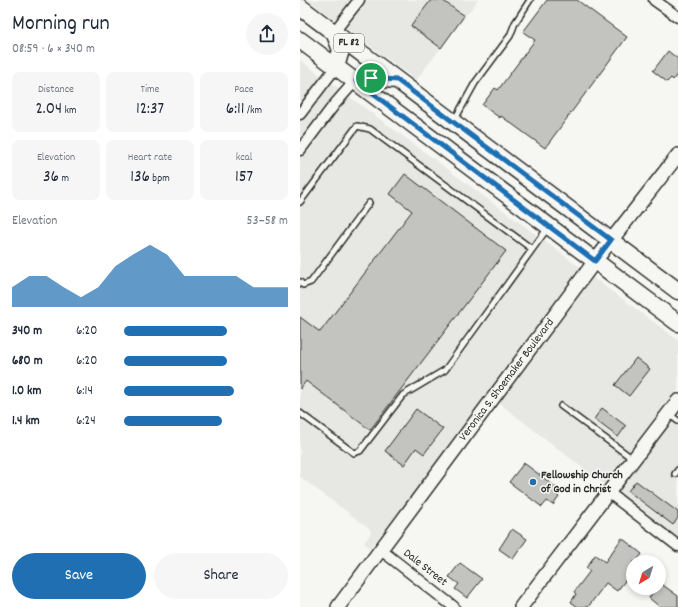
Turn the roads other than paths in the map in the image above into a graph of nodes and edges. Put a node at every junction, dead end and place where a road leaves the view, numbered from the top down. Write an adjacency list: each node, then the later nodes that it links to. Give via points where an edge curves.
1 (359, 0): 6 (street)
2 (530, 0): 12 (lane, via 510,36 476,83)
3 (654, 0): 5 (street)
4 (300, 7): 6 (main road, FL 82)
5 (678, 16)
6 (334, 32): 8 (main road, via 341,50); 9 (main road, FL 82)
7 (300, 40): 8 (main road, FL 82)
8 (336, 67): 10 (main road, FL 82); 11 (street)
9 (397, 80): 10 (main road, via 371,78); 12 (main road, FL 82)
10 (356, 81): 13 (street); 17 (main road, FL 82)
11 (300, 114)
12 (454, 122): 18 (main road, FL 82)
13 (300, 150)
14 (678, 155): 18 (street, Veronica S. Shoemaker Boulevard)
15 (300, 202): 19 (lane, via 357,126 370,129)
16 (369, 203): 21 (lane, via 311,282 303,285)
17 (549, 226): 19 (lane); 20 (main road, FL 82)
18 (611, 240): 20 (street, Veronica S. Shoemaker Boulevard); 22 (main road, FL 82)
19 (532, 249): 26 (lane, via 445,370 403,395 360,451 354,453)
20 (595, 261): 23 (main road, FL 82); 31 (street, Veronica S. Shoemaker Boulevard)
21 (300, 282)
22 (678, 291)
23 (678, 323)
24 (678, 401): 27 (street)
25 (561, 406): 28 (lane)
26 (300, 413)
27 (673, 418): 28 (street)
28 (633, 459): 29 (street)
29 (608, 492): 30 (street); 34 (street)
30 (678, 546)
31 (381, 550): 32 (street, Veronica S. Shoemaker Boulevard); 33 (street, Dale Street)
32 (338, 607)
33 (454, 607)
34 (522, 607)

